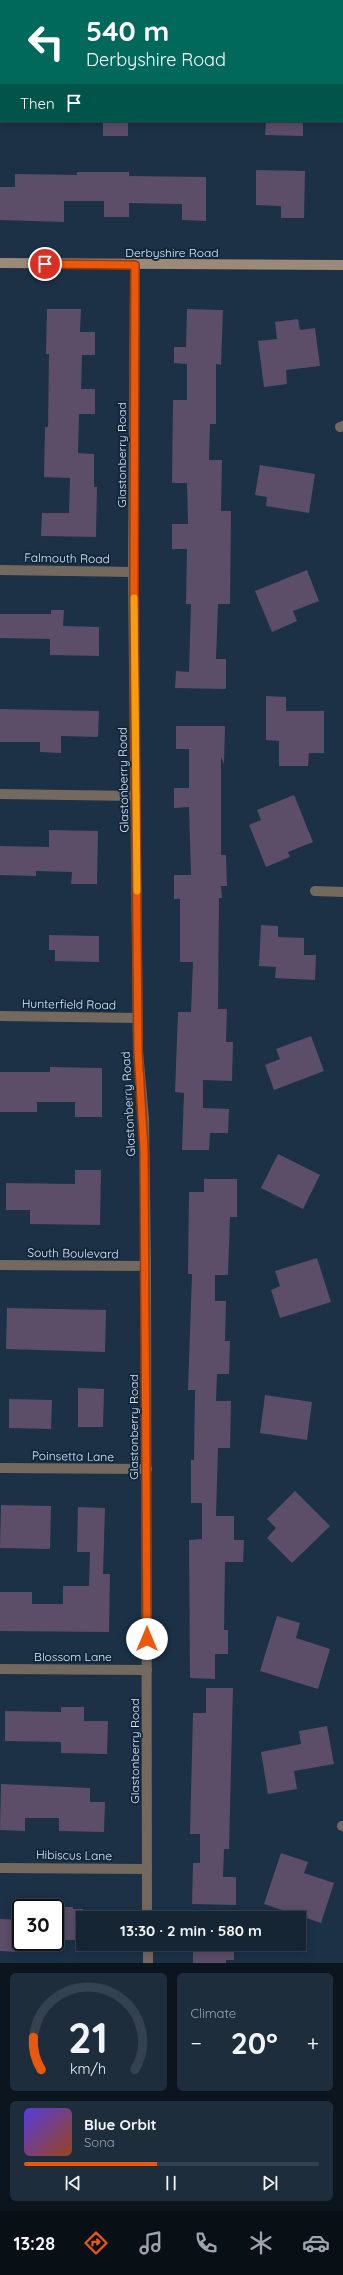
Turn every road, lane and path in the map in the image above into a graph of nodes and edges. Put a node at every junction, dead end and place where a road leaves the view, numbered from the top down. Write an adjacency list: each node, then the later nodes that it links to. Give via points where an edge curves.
1 (0, 264): 2 (street, Derbyshire Road)
2 (135, 265): 3 (street, Derbyshire Road); 5 (street, Glastonberry Road)
3 (343, 265)
4 (0, 570): 5 (street, Falmouth Road)
5 (134, 572): 7 (street, Glastonberry Road)
6 (0, 794): 7 (street)
7 (136, 796): 11 (street, Glastonberry Road)
8 (315, 891): 9 (street)
9 (343, 892)
10 (0, 1016): 11 (street, Hunterfield Road)
11 (138, 1018): 13 (street, Glastonberry Road, via 144,1119)
12 (0, 1265): 13 (street, South Boulevard)
13 (146, 1266): 15 (street, Glastonberry Road)
14 (0, 1468): 15 (street, Poinsetta Lane)
15 (147, 1469): 17 (street, Glastonberry Road)
16 (0, 1669): 17 (street, Blossom Lane)
17 (147, 1670): 19 (street, Glastonberry Road)
18 (0, 1868): 19 (street, Hibiscus Lane)
19 (147, 1869): 20 (street, Glastonberry Road)
20 (147, 1911)
21 (148, 1951): 22 (street)
22 (148, 1963)

